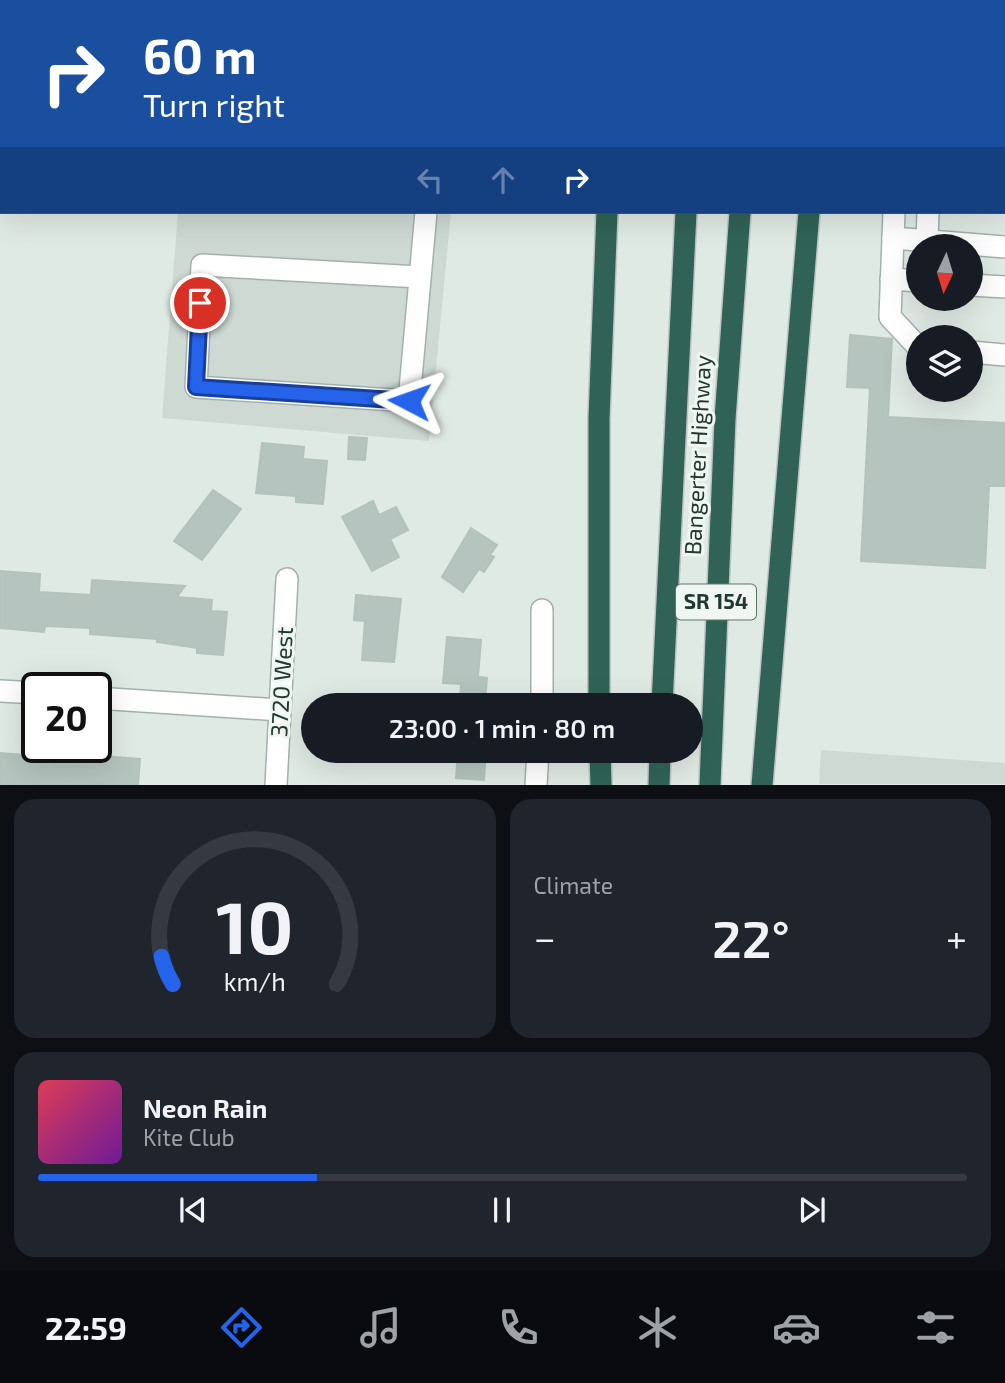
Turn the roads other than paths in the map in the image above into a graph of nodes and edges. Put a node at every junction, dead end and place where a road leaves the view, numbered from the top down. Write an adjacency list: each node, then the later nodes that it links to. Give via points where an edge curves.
1 (426, 214): 13 (street)
2 (607, 214): 26 (highway, via 599,418)
3 (686, 214): 27 (highway, Bangerter Highway / SR 154)
4 (740, 214): 37 (highway, Bangerter Highway / SR 154)
5 (809, 214): 38 (highway)
6 (894, 214): 9 (street)
7 (928, 214): 8 (street)
8 (926, 234)
9 (892, 238): 10 (street); 14 (street)
10 (906, 239)
11 (984, 245): 12 (street)
12 (1005, 247)
13 (419, 278): 13 (street, via 409,401 196,387 202,265)
14 (891, 279): 15 (street); 18 (street, via 890,317)
15 (906, 280)
16 (984, 286): 17 (street)
17 (1005, 287)
18 (906, 334)
19 (983, 353): 20 (street)
20 (1005, 355)
21 (287, 579): 29 (street, 3720 West)
22 (542, 610): 25 (street)
23 (0, 691): 24 (street)
24 (21, 693)
25 (542, 693)
26 (599, 693)
27 (663, 693)
28 (112, 699): 29 (street)
29 (280, 710): 33 (street, 3720 West)
30 (537, 763): 34 (street)
31 (600, 763): 35 (highway)
32 (660, 763): 36 (highway)
33 (276, 785)
34 (536, 785)
35 (601, 785)
36 (659, 785)
37 (710, 785)
38 (762, 785)

